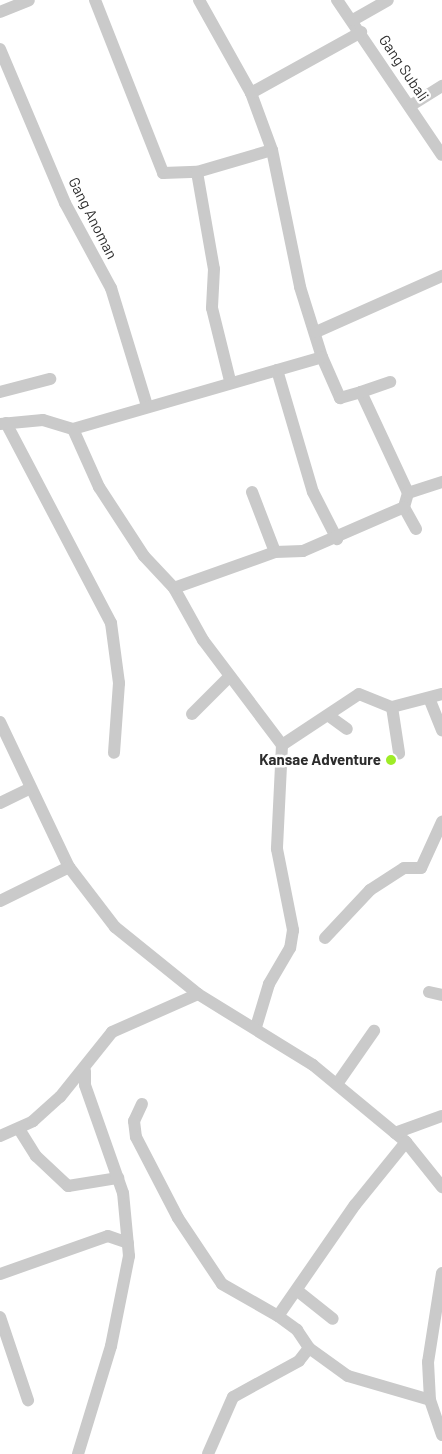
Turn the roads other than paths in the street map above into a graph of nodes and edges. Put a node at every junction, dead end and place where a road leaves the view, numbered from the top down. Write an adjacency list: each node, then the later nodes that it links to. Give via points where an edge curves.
1 (29, 0): 6 (street)
2 (95, 0): 15 (street, via 163,173)
3 (199, 0): 11 (street)
4 (337, 0): 7 (street, Gang Subali)
5 (388, 0): 7 (street)
6 (0, 12)
7 (353, 20): 8 (street, Gang Subali)
8 (361, 32): 11 (street); 12 (street, Gang Subali)
9 (0, 49): 25 (street, Gang Anoman, via 65,203 111,288)
10 (442, 86): 12 (street)
11 (251, 93): 13 (street)
12 (410, 106): 14 (street, Gang Subali)
13 (272, 150): 15 (street); 17 (street, via 300,287)
14 (442, 155)
15 (197, 172): 21 (street, via 214,269 212,308)
16 (442, 276): 17 (street)
17 (316, 332): 18 (street)
18 (322, 357): 19 (street); 24 (street, via 340,398)
19 (277, 370): 21 (street); 33 (street, via 313,492)
20 (50, 379): 23 (street)
21 (230, 381): 25 (street)
22 (390, 382): 24 (street)
23 (0, 392)
24 (361, 392): 30 (street)
25 (147, 406): 27 (street)
26 (3, 424): 27 (street, via 57,421); 47 (street, via 110,623 119,683)
27 (74, 429): 35 (street, via 99,487 144,556)
28 (442, 482): 30 (street)
29 (252, 492): 34 (street)
30 (408, 493): 31 (street)
31 (404, 507): 32 (street); 33 (street)
32 (416, 529)
33 (337, 539): 34 (street, via 293,554)
34 (275, 552): 35 (street)
35 (174, 588): 36 (street)
36 (229, 677): 40 (street); 45 (street)
37 (442, 694): 38 (street)
38 (429, 698): 39 (street); 44 (street)
39 (392, 707): 41 (street, via 359,694); 46 (street)
40 (192, 714)
41 (329, 716): 43 (street); 45 (street)
42 (0, 722): 48 (street)
43 (346, 729)
44 (442, 731)
45 (282, 745): 55 (street, via 277,849 293,930 290,948 269,984)
46 (399, 752)
47 (114, 753)
48 (30, 788): 49 (street); 51 (street)
49 (0, 803)
50 (442, 822): 53 (street, via 421,868 404,868 370,890)
51 (69, 867): 52 (street); 54 (street, via 130,941)
52 (0, 901)
53 (324, 938)
54 (198, 994): 55 (street); 57 (street, via 120,1026 100,1041)
55 (256, 1027): 58 (street)
56 (374, 1031): 58 (street)
57 (85, 1070): 61 (street); 65 (street, via 85,1085)
58 (332, 1080): 62 (street)
59 (142, 1104): 72 (street, via 134,1121 136,1137 178,1218 222,1284)
60 (442, 1116): 62 (street)
61 (19, 1129): 63 (street); 65 (street, via 36,1156 68,1186)
62 (396, 1133): 64 (street)
63 (0, 1136)
64 (406, 1142): 66 (street); 70 (street, via 355,1204)
65 (118, 1178): 67 (street)
66 (442, 1187)
67 (128, 1243): 69 (street, via 108,1236); 78 (street, via 111,1346)
68 (442, 1273): 76 (street, via 429,1340)
69 (0, 1274)
70 (299, 1292): 72 (street); 73 (street)
71 (0, 1316): 75 (street)
72 (278, 1316): 74 (street, via 297,1330)
73 (332, 1319)
74 (309, 1348): 76 (street, via 348,1376); 79 (street, via 299,1361 233,1397)
75 (28, 1400)
76 (430, 1400): 77 (street)
77 (442, 1435)
78 (78, 1454)
79 (208, 1454)

